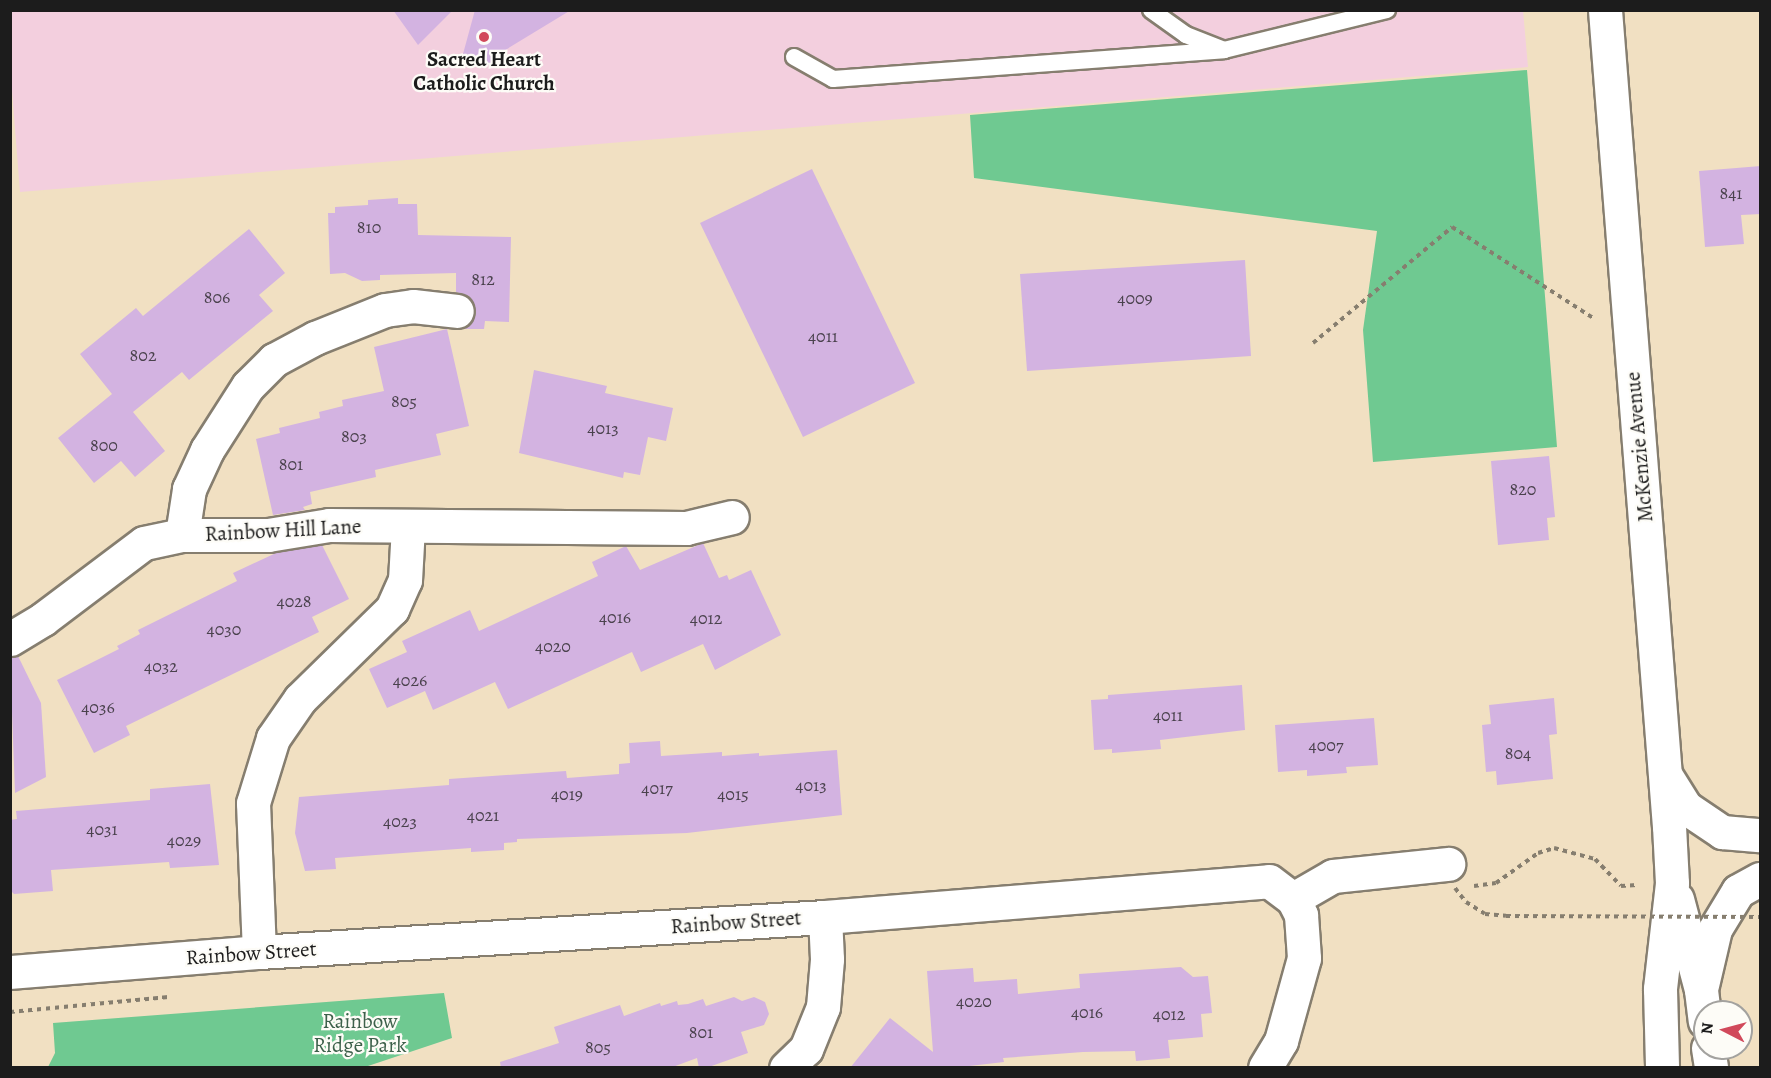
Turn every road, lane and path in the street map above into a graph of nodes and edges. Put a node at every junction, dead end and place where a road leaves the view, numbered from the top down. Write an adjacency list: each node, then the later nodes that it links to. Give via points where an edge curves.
1 (1151, 10): 4 (lane, via 1186,35)
2 (1387, 10): 4 (lane)
3 (1605, 10): 7 (street, McKenzie Avenue)
4 (1224, 50): 5 (lane, via 833,79)
5 (794, 57)
6 (457, 311): 11 (street, via 413,306 385,310 315,338 274,360 248,386 207,450 189,489)
7 (1631, 342): 8 (path, via 1452,227); 13 (street, McKenzie Avenue)
8 (1313, 343)
9 (732, 518): 10 (street, Rainbow Hill Lane, via 686,528)
10 (408, 526): 11 (street, Rainbow Hill Lane, via 328,525 268,536); 21 (street, via 405,580 392,609 300,699 273,738 253,803)
11 (182, 535): 12 (street, Rainbow Hill Lane, via 144,543 44,620)
12 (10, 639)
13 (1665, 774): 14 (street, via 1685,807 1722,832); 17 (street, McKenzie Avenue)
14 (1761, 835)
15 (1761, 879): 24 (street, via 1738,891 1715,929)
16 (1456, 880): 17 (path, via 1482,887 1496,883 1538,853 1554,848 1595,860 1621,886); 18 (street, via 1333,876); 20 (path, bridge, via 1466,902 1485,914)
17 (1672, 883): 23 (street, McKenzie Avenue); 27 (street, McKenzie Avenue, via 1660,989)
18 (1293, 899): 19 (street, Rainbow Street, via 1269,881); 26 (street, via 1301,915 1304,958 1281,1041)
19 (825, 917): 21 (street, Rainbow Street); 25 (street, via 828,959 823,1007 806,1049)
20 (1761, 917)
21 (260, 952): 22 (street, Rainbow Street)
22 (10, 972)
23 (1701, 1000)
24 (1704, 1000)
25 (786, 1068)
26 (1265, 1068)
27 (1662, 1068)

